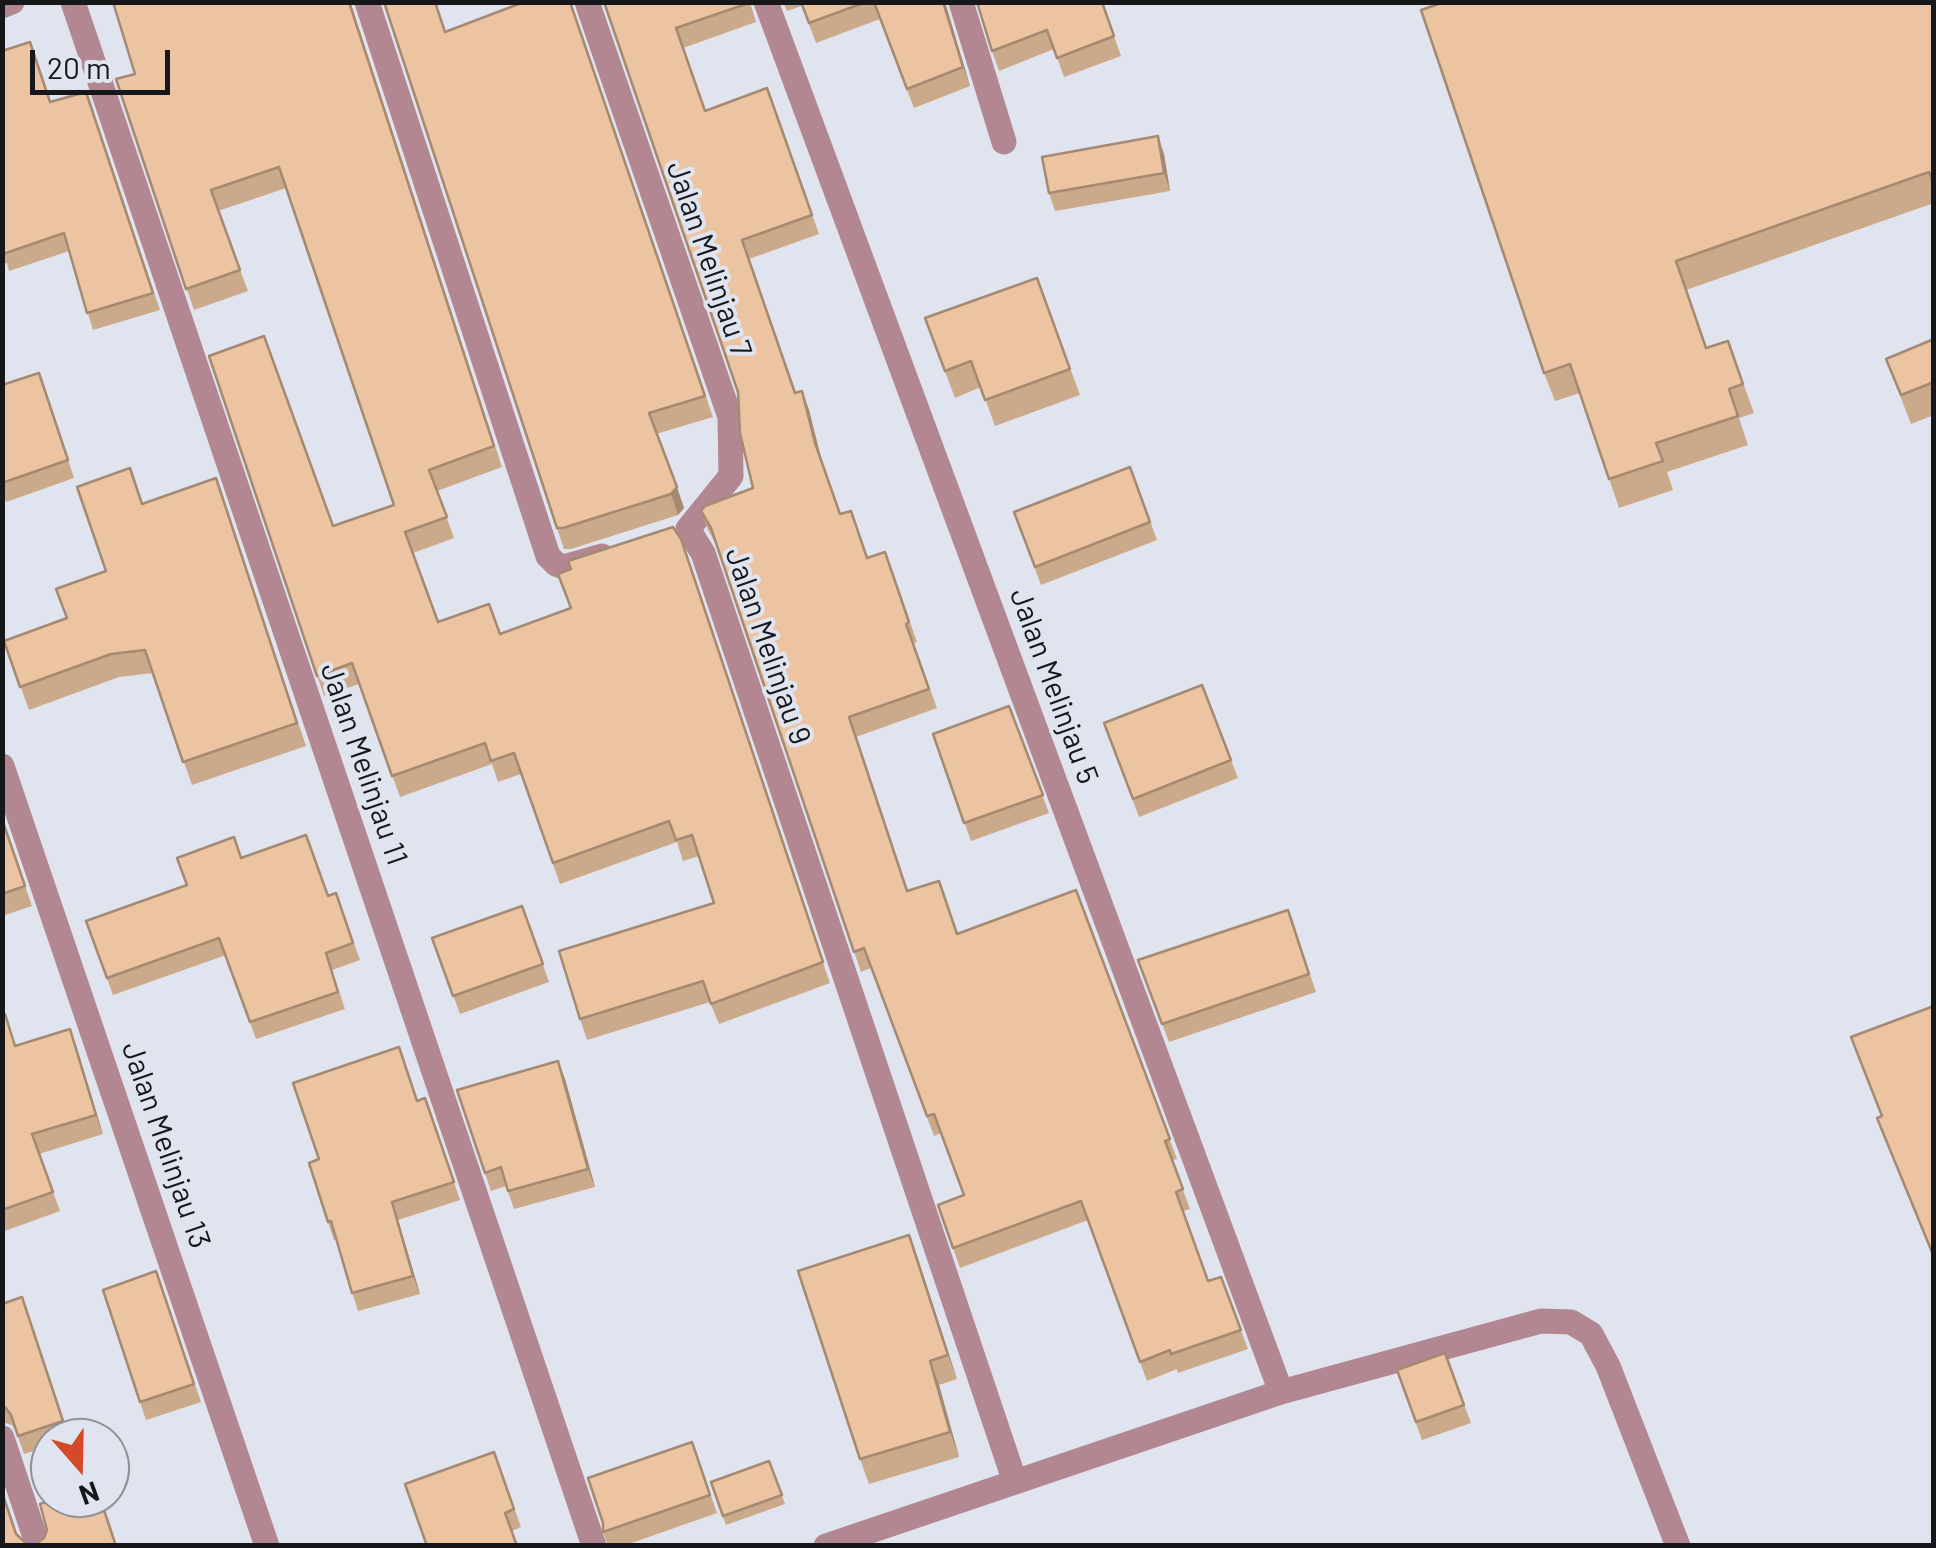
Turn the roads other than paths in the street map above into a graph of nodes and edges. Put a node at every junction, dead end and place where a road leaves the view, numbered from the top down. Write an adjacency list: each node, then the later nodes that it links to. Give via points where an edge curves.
1 (12, 2): 7 (street)
2 (73, 2): 17 (street, Jalan Melinjau 11)
3 (366, 2): 10 (street, via 548,556 564,567)
4 (586, 2): 9 (street, Jalan Melinjau 7, via 730,417 731,476)
5 (766, 2): 12 (street, Jalan Melinjau 5)
6 (960, 2): 8 (street)
7 (2, 6)
8 (1004, 142)
9 (679, 532): 14 (street, Jalan Melinjau 9, via 704,553)
10 (632, 547)
11 (2, 766): 16 (street, Jalan Melinjau 13)
12 (1282, 1392): 14 (street); 19 (street, via 1541,1321 1571,1322 1590,1334 1608,1366)
13 (2, 1438): 15 (street)
14 (1015, 1482): 18 (street)
15 (38, 1546)
16 (267, 1546)
17 (594, 1546)
18 (826, 1546)
19 (1678, 1546)

